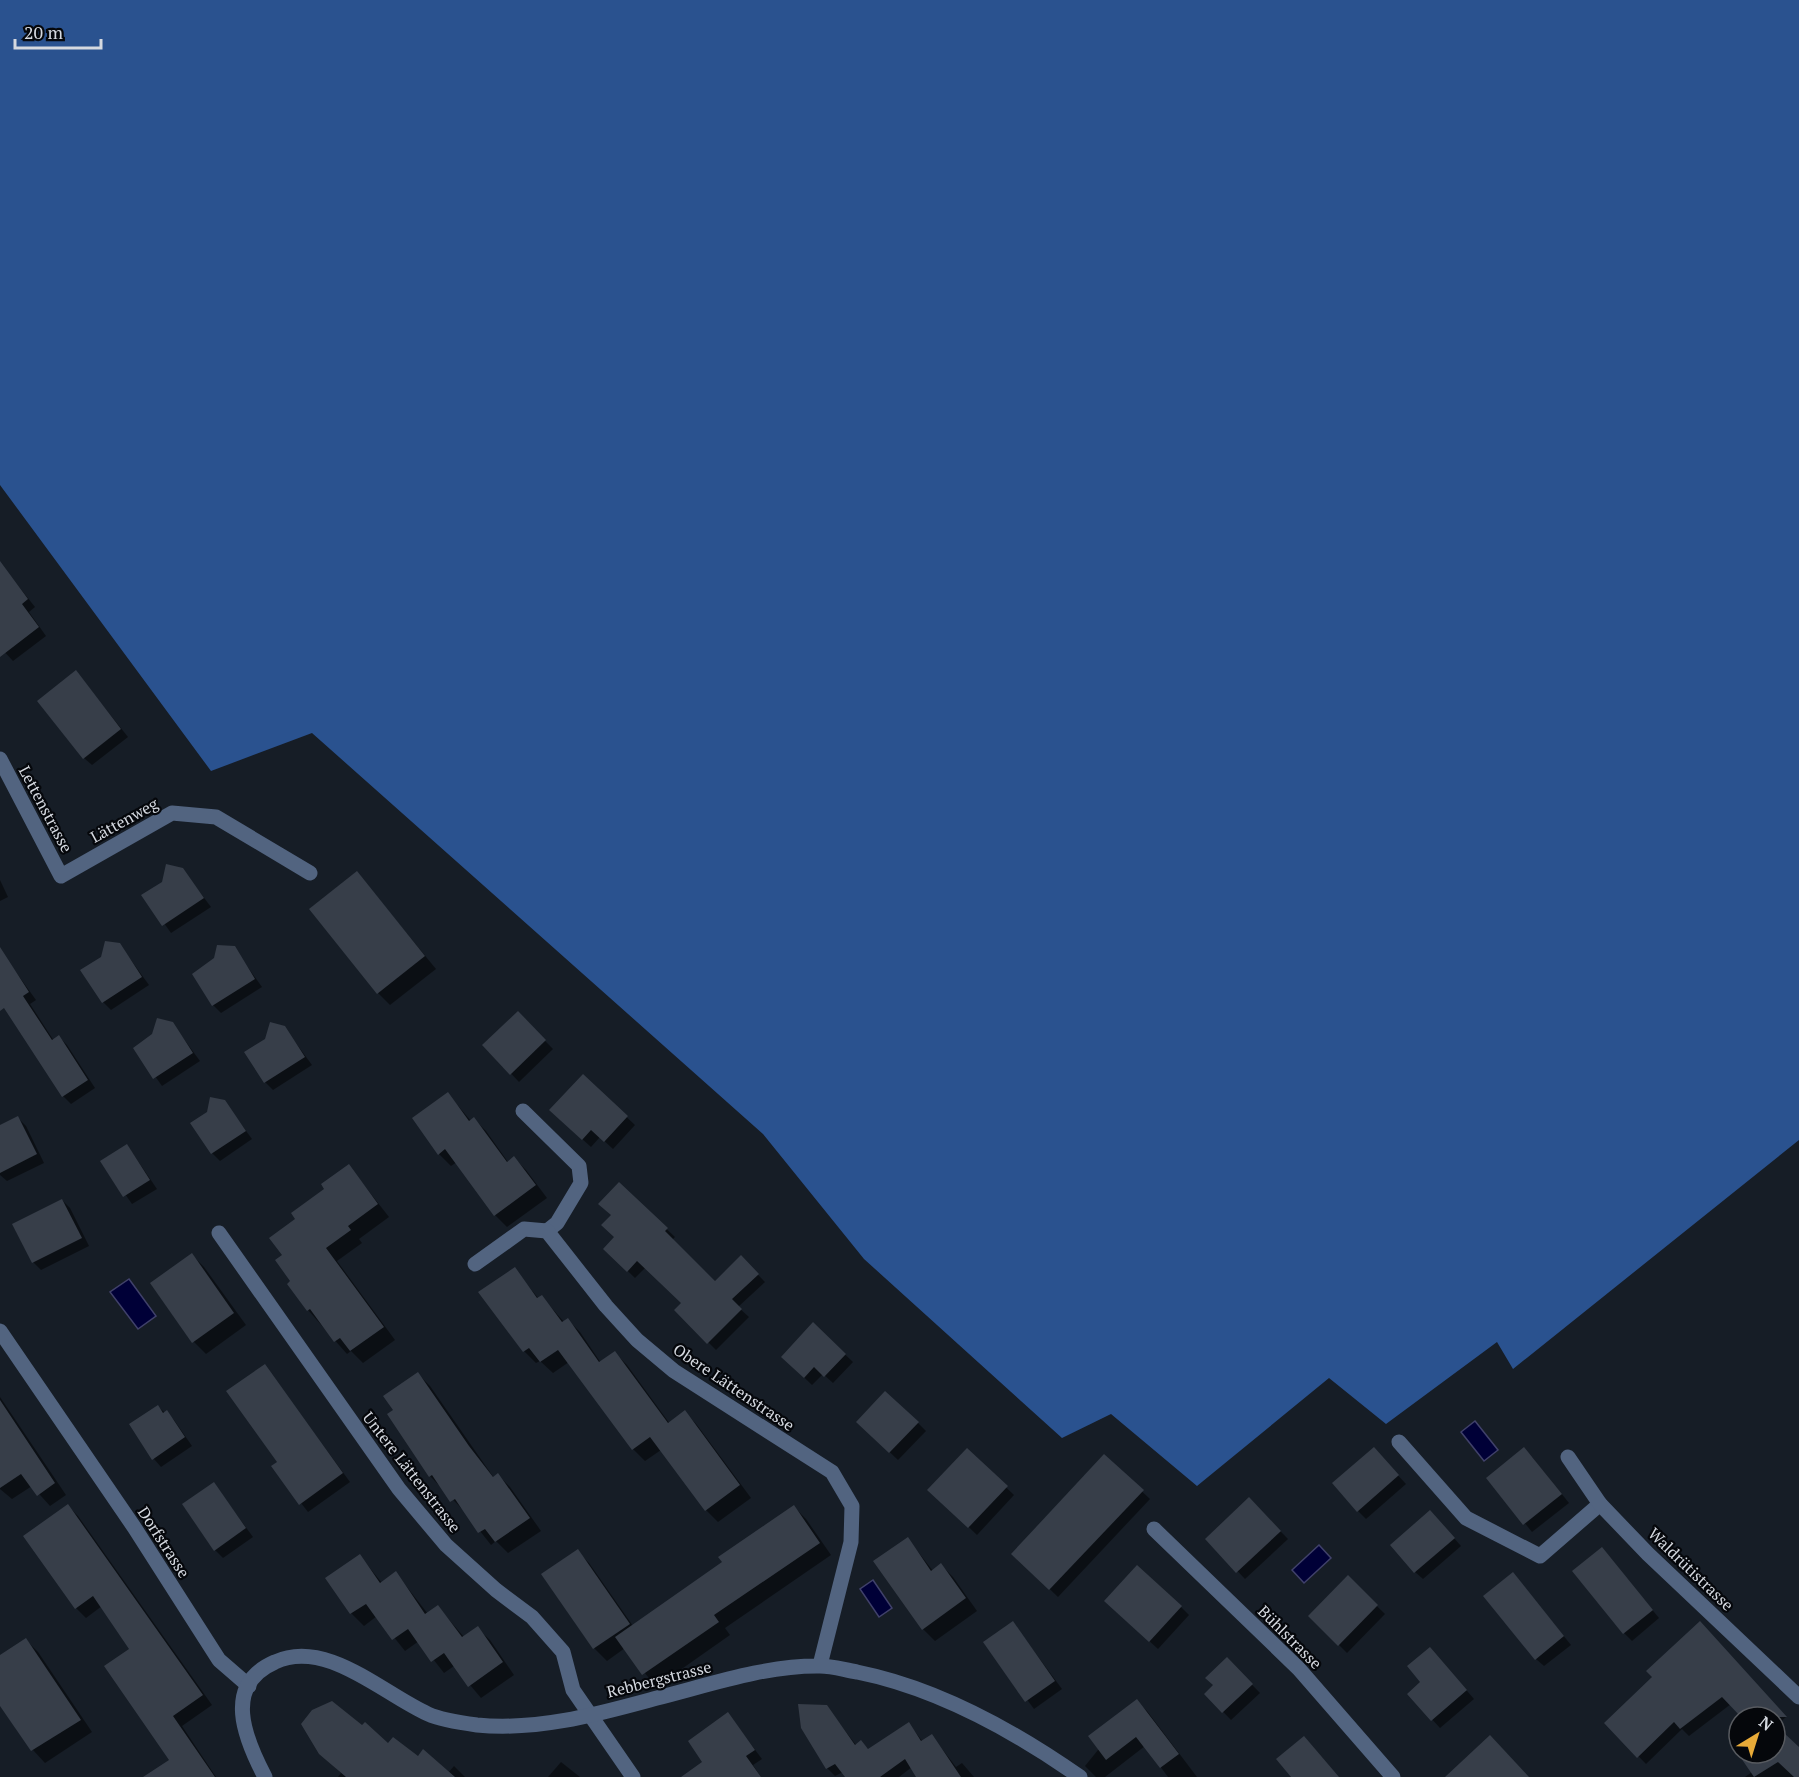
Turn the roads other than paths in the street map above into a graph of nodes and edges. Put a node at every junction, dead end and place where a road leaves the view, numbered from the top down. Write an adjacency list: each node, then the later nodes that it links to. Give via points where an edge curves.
1 (0, 759): 3 (street, Lettenstrasse)
2 (310, 873): 3 (street, Lättenweg, via 216,817 172,813)
3 (61, 876)
4 (523, 1111): 5 (street, via 579,1166 581,1183 557,1223)
5 (547, 1231): 7 (street, via 524,1229); 13 (street, Obere Lättenstrasse, via 637,1340 674,1371 832,1472 852,1506 851,1542)
6 (219, 1233): 16 (street, Untere Lättenstrasse, via 399,1489 446,1545 532,1617 563,1652 573,1690)
7 (475, 1264)
8 (0, 1331): 14 (street, Dorfstrasse, via 219,1660)
9 (1399, 1442): 11 (street, via 1466,1518 1540,1556)
10 (1568, 1457): 11 (street, Waldrütistrasse)
11 (1600, 1504): 15 (street, Waldrütistrasse)
12 (1154, 1529): 20 (street, Bühlstrasse, via 1299,1669)
13 (820, 1665): 16 (street, Rebbergstrasse, via 773,1670); 19 (street, Rebbergstrasse, via 891,1679 961,1706)
14 (249, 1686): 16 (street, Rebbergstrasse, via 257,1671 274,1662 290,1656 312,1656 330,1660 430,1715 477,1725 541,1726); 17 (street, via 241,1710 244,1730)
15 (1799, 1697)
16 (590, 1716): 18 (street, Untere Lättenstrasse)
17 (265, 1777)
18 (633, 1777)
19 (1080, 1777)
20 (1394, 1777)

